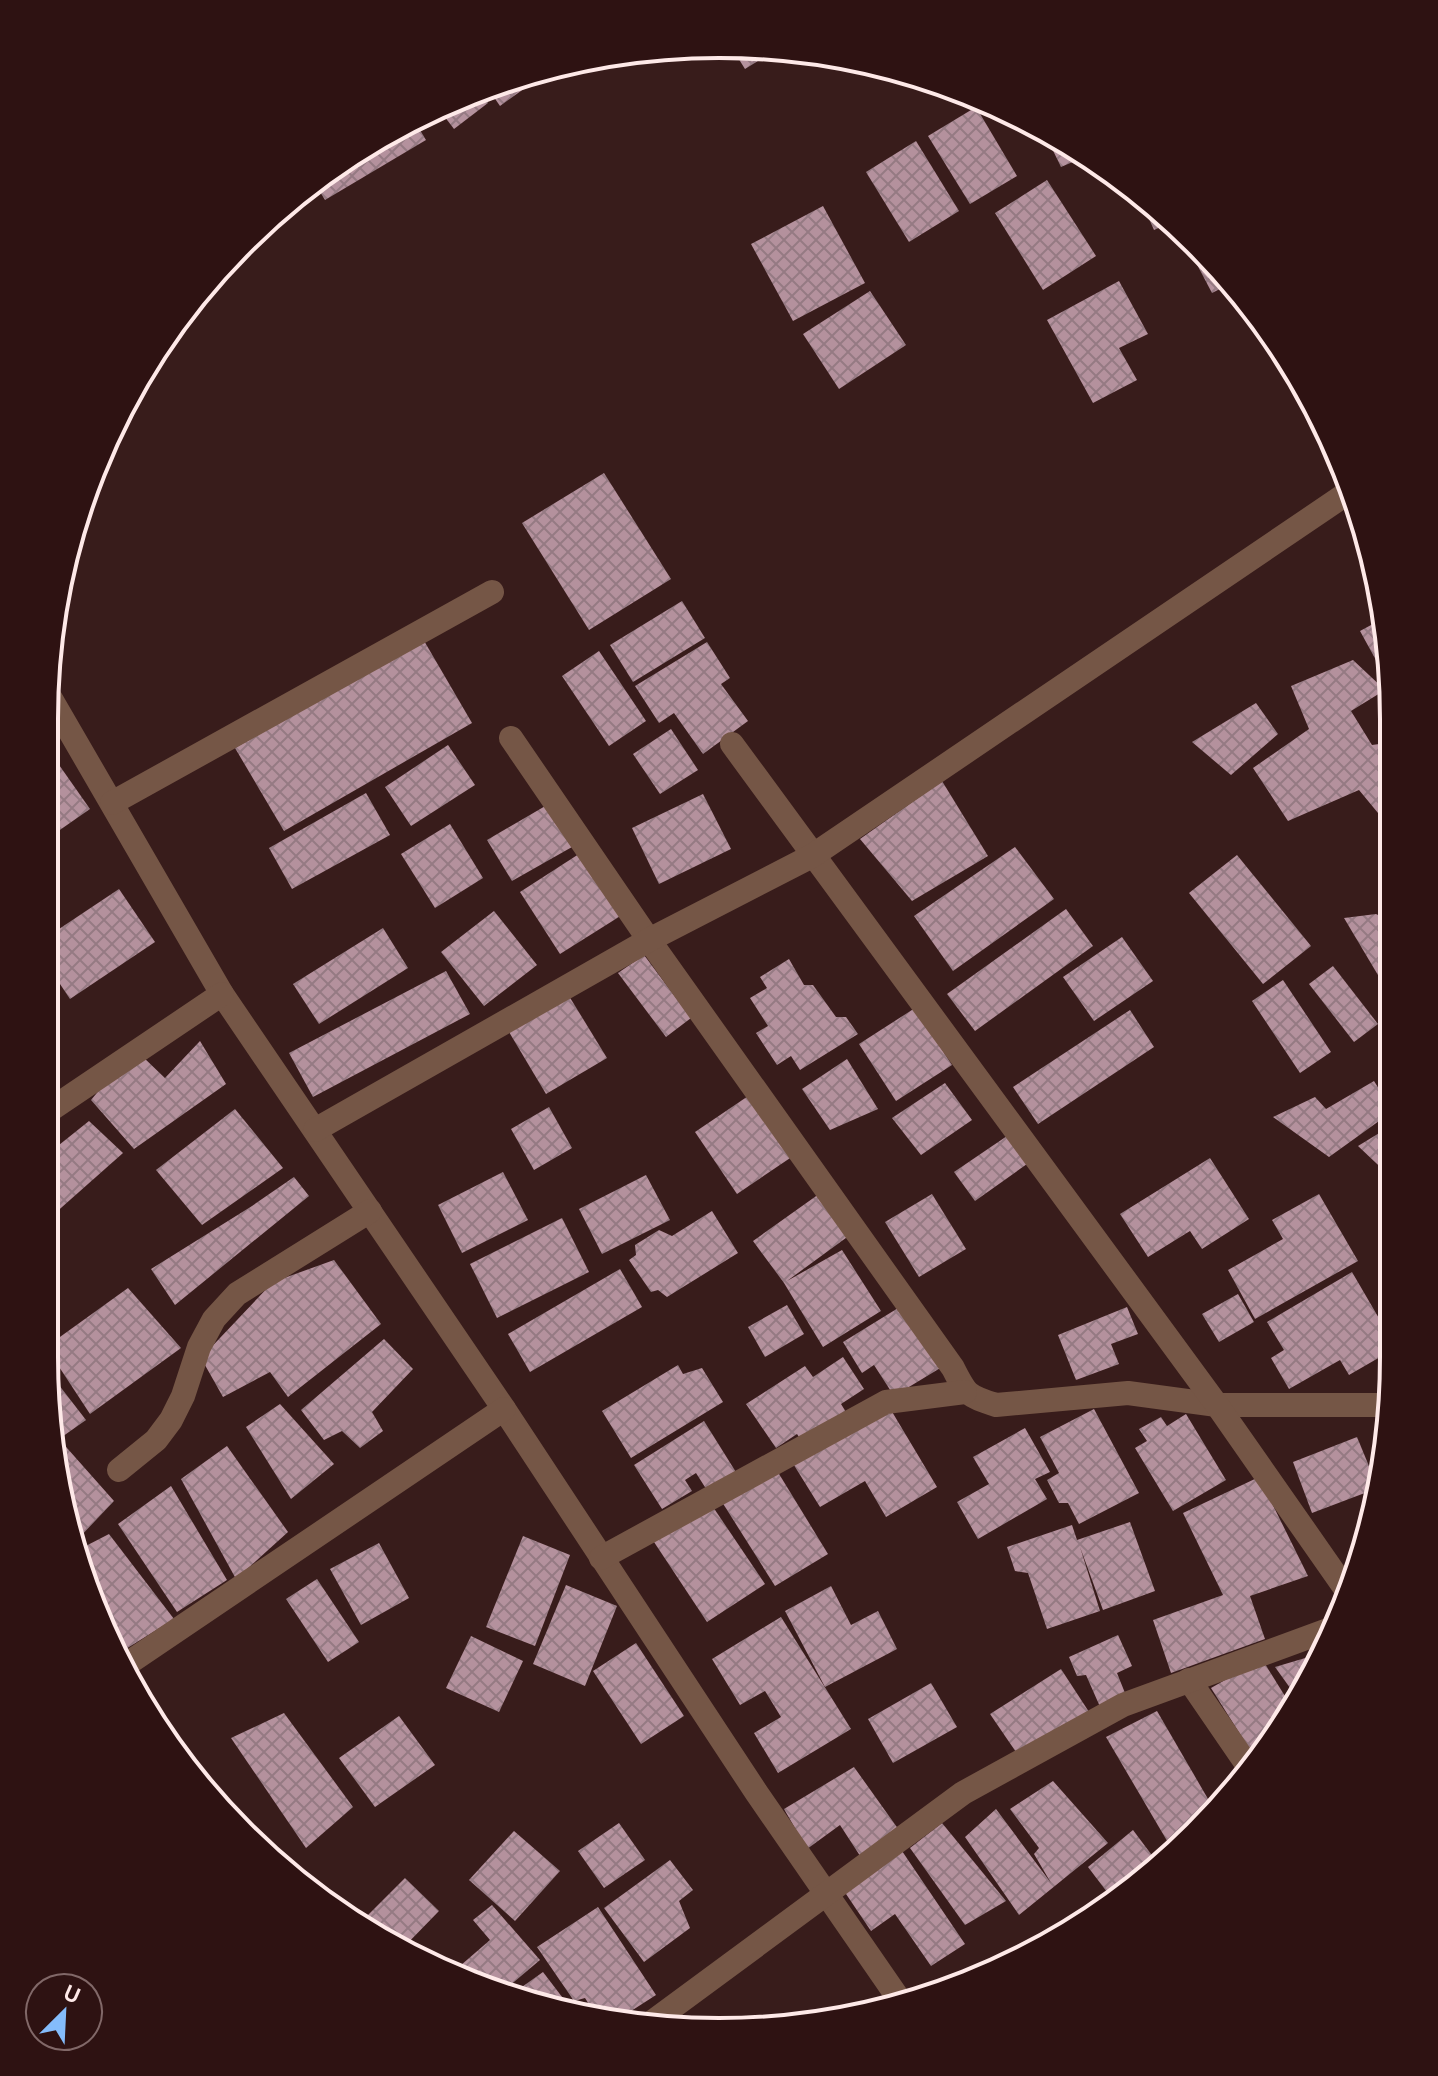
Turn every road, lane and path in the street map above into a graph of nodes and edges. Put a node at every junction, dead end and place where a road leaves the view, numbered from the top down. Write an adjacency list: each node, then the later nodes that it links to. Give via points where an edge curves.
1 (1341, 497): 7 (street)
2 (492, 592): 6 (street)
3 (58, 711): 6 (street)
4 (511, 738): 8 (street)
5 (732, 744): 7 (street)
6 (112, 803): 9 (street)
7 (812, 856): 8 (street); 14 (street)
8 (649, 940): 11 (street); 13 (street)
9 (222, 994): 10 (street); 11 (street)
10 (58, 1105)
11 (315, 1130): 12 (street)
12 (370, 1211): 16 (street); 17 (street, via 237,1294 214,1319 199,1347 171,1420 156,1440)
13 (965, 1392): 14 (street, via 996,1405 1128,1393); 18 (street, via 886,1402)
14 (1217, 1405): 15 (street); 19 (street)
15 (1378, 1405)
16 (504, 1409): 18 (street); 21 (street)
17 (119, 1470)
18 (601, 1558): 24 (street)
19 (1340, 1582)
20 (1319, 1633): 22 (street)
21 (132, 1660)
22 (1189, 1680): 23 (street); 24 (street, via 1123,1705 963,1793)
23 (1243, 1759)
24 (826, 1896): 25 (street); 26 (street)
25 (895, 1994)
26 (662, 2015)

